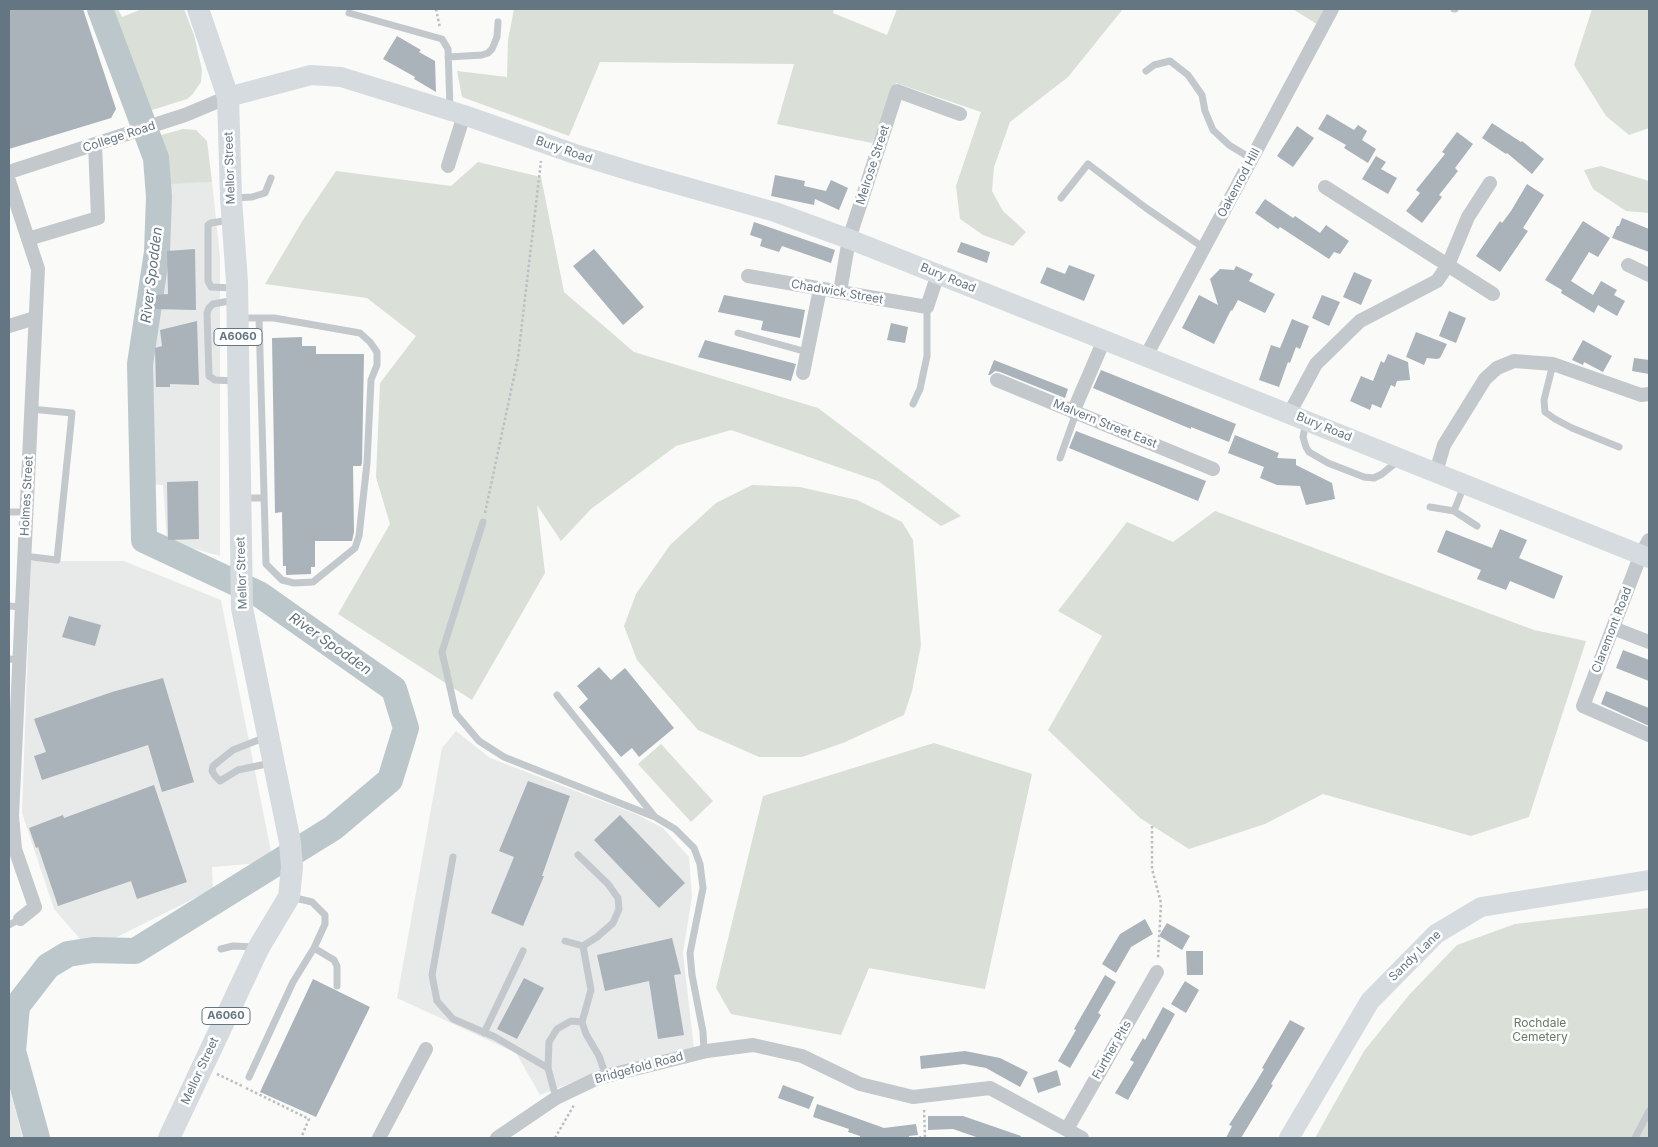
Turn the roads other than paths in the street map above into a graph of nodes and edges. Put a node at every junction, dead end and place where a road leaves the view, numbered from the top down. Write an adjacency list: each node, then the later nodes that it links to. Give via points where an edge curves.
1 (198, 9): 7 (main road, Mellor Street / A6060)
2 (1332, 9): 11 (street, Oakenrod Hill)
3 (349, 13): 5 (lane, via 442,39)
4 (498, 22): 5 (lane, via 498,37 488,53)
5 (448, 56): 8 (lane)
6 (1146, 71): 11 (lane, via 1154,64 1170,61 1188,75 1202,95 1213,130)
7 (228, 97): 8 (main road, Bury Road, via 311,75 341,77); 10 (street, College Road, via 185,115); 19 (main road, Mellor Street / A6060)
8 (457, 113): 12 (street); 21 (main road, Bury Road, via 637,173 775,212)
9 (960, 114): 21 (street, Melrose Street, via 897,91)
10 (95, 144): 13 (street, College Road); 20 (street, via 98,218)
11 (1252, 159): 22 (street, Oakenrod Hill)
12 (448, 166)
13 (9, 172)
14 (271, 178): 19 (lane, via 265,193)
15 (9, 181): 20 (street, Holmes Street)
16 (1490, 183): 23 (street, via 1468,217)
17 (1325, 187): 23 (street)
18 (1061, 198): 22 (lane, via 1088,164)
19 (232, 209): 31 (main road, Mellor Street / A6060)
20 (28, 239): 33 (street, Holmes Street, via 38,269)
21 (849, 239): 25 (main road, Bury Road); 29 (street, Melrose Street)
22 (1204, 248): 38 (street, Oakenrod Hill)
23 (1448, 265): 30 (street); 47 (street, via 1437,281 1360,321 1316,364)
24 (1628, 266): 26 (street)
25 (938, 274): 32 (street); 36 (main road, Bury Road)
26 (1649, 274)
27 (748, 276): 28 (street, Chadwick Street)
28 (820, 289): 29 (street, Chadwick Street); 37 (street)
29 (840, 292): 32 (street, Chadwick Street)
30 (1493, 294)
31 (243, 306): 42 (main road, Mellor Street / A6060); 42 (lane, via 213,304 207,313 209,376 215,380); 55 (lane); 55 (lane, via 274,318 360,333 376,352 367,463 355,548 313,582 282,580 266,564)
32 (927, 307): 44 (lane, via 927,356 920,389)
33 (35, 318): 34 (street); 45 (street, Holmes Street)
34 (9, 326)
35 (738, 333): 37 (lane)
36 (1104, 340): 38 (main road, Bury Road); 46 (street)
37 (807, 352): 40 (street)
38 (1146, 356): 47 (main road, Bury Road)
39 (1553, 364): 43 (street); 48 (lane, via 1544,400 1545,412 1572,428); 52 (street, via 1514,361 1497,368 1485,379 1444,445)
40 (803, 373)
41 (997, 380): 46 (street, Malvern Street East)
42 (238, 381): 54 (main road, Mellor Street / A6060)
43 (1649, 394)
44 (913, 404)
45 (31, 409): 59 (street, Holmes Street); 63 (lane, via 72,413 57,560)
46 (1075, 412): 49 (lane); 51 (street, Malvern Street East)
47 (1298, 417): 50 (main road, Bury Road); 50 (lane, via 1306,447 1314,455 1346,470 1374,478)
48 (1619, 447)
49 (1060, 458)
50 (1401, 458): 52 (main road, Bury Road)
51 (1213, 469)
52 (1436, 472): 53 (main road, Bury Road)
53 (1465, 484): 57 (lane); 62 (main road, Bury Road)
54 (240, 498): 55 (lane); 70 (main road, Mellor Street / A6060, via 242,608)
55 (264, 498)
56 (1430, 507): 57 (lane)
57 (1454, 511): 61 (lane)
58 (9, 512): 59 (lane)
59 (26, 512): 63 (street, Holmes Street)
60 (484, 522): 73 (lane, via 442,652 456,714 479,741 504,758)
61 (1477, 526)
62 (1646, 551): 65 (street, Claremont Road)
63 (24, 556): 64 (street, Holmes Street)
64 (15, 606): 67 (street, Holmes Street)
65 (1613, 628): 66 (street); 69 (street, Claremont Road, via 1583,706)
66 (1649, 642)
67 (14, 659): 72 (street, Holmes Street)
68 (557, 695): 73 (lane)
69 (1649, 734)
70 (268, 736): 71 (main road, Mellor Street / A6060); 71 (lane, via 234,750 212,770 220,781 238,770)
71 (273, 762): 77 (main road, Mellor Street / A6060, via 290,842)
72 (11, 816): 78 (street, Holmes Street, via 15,849 35,906)
73 (655, 817): 90 (lane, via 675,829 694,848 700,864 703,888 690,953)
74 (578, 855): 80 (lane, via 608,884 618,898 619,910 613,923)
75 (453, 857): 88 (lane, via 432,975 437,1001 442,1007 453,1019)
76 (1649, 880): 101 (main road, Sandy Lane, via 1481,907 1436,934 1370,1001)
77 (289, 897): 81 (main road, Mellor Street / A6060); 82 (lane, via 312,902 325,915 325,924)
78 (14, 922)
79 (565, 941): 80 (lane)
80 (583, 946): 87 (lane, via 590,990)
81 (259, 947): 83 (lane); 97 (main road, Mellor Street / A6060)
82 (314, 948): 86 (lane, via 334,960); 93 (lane, via 293,982)
83 (221, 949)
84 (523, 951): 88 (lane)
85 (1157, 972): 96 (street, Further Pits)
86 (337, 986)
87 (582, 1022): 91 (lane, via 571,1021 557,1029 549,1042); 92 (lane)
88 (484, 1033): 91 (lane)
89 (426, 1048): 98 (street)
90 (706, 1051): 92 (street, Bridgefold Road); 96 (street, Bridgefold Road, via 753,1045 802,1056 860,1084 913,1097 990,1088)
91 (548, 1068): 94 (lane)
92 (606, 1076): 94 (street, Bridgefold Road)
93 (249, 1077)
94 (556, 1098): 99 (street, Bridgefold Road)
95 (1649, 1112): 102 (lane)
96 (1067, 1129): 100 (street, Bridgefold Road)
97 (169, 1138)
98 (379, 1138)
99 (497, 1138)
100 (1082, 1138)
101 (1288, 1138)
102 (1635, 1138)

